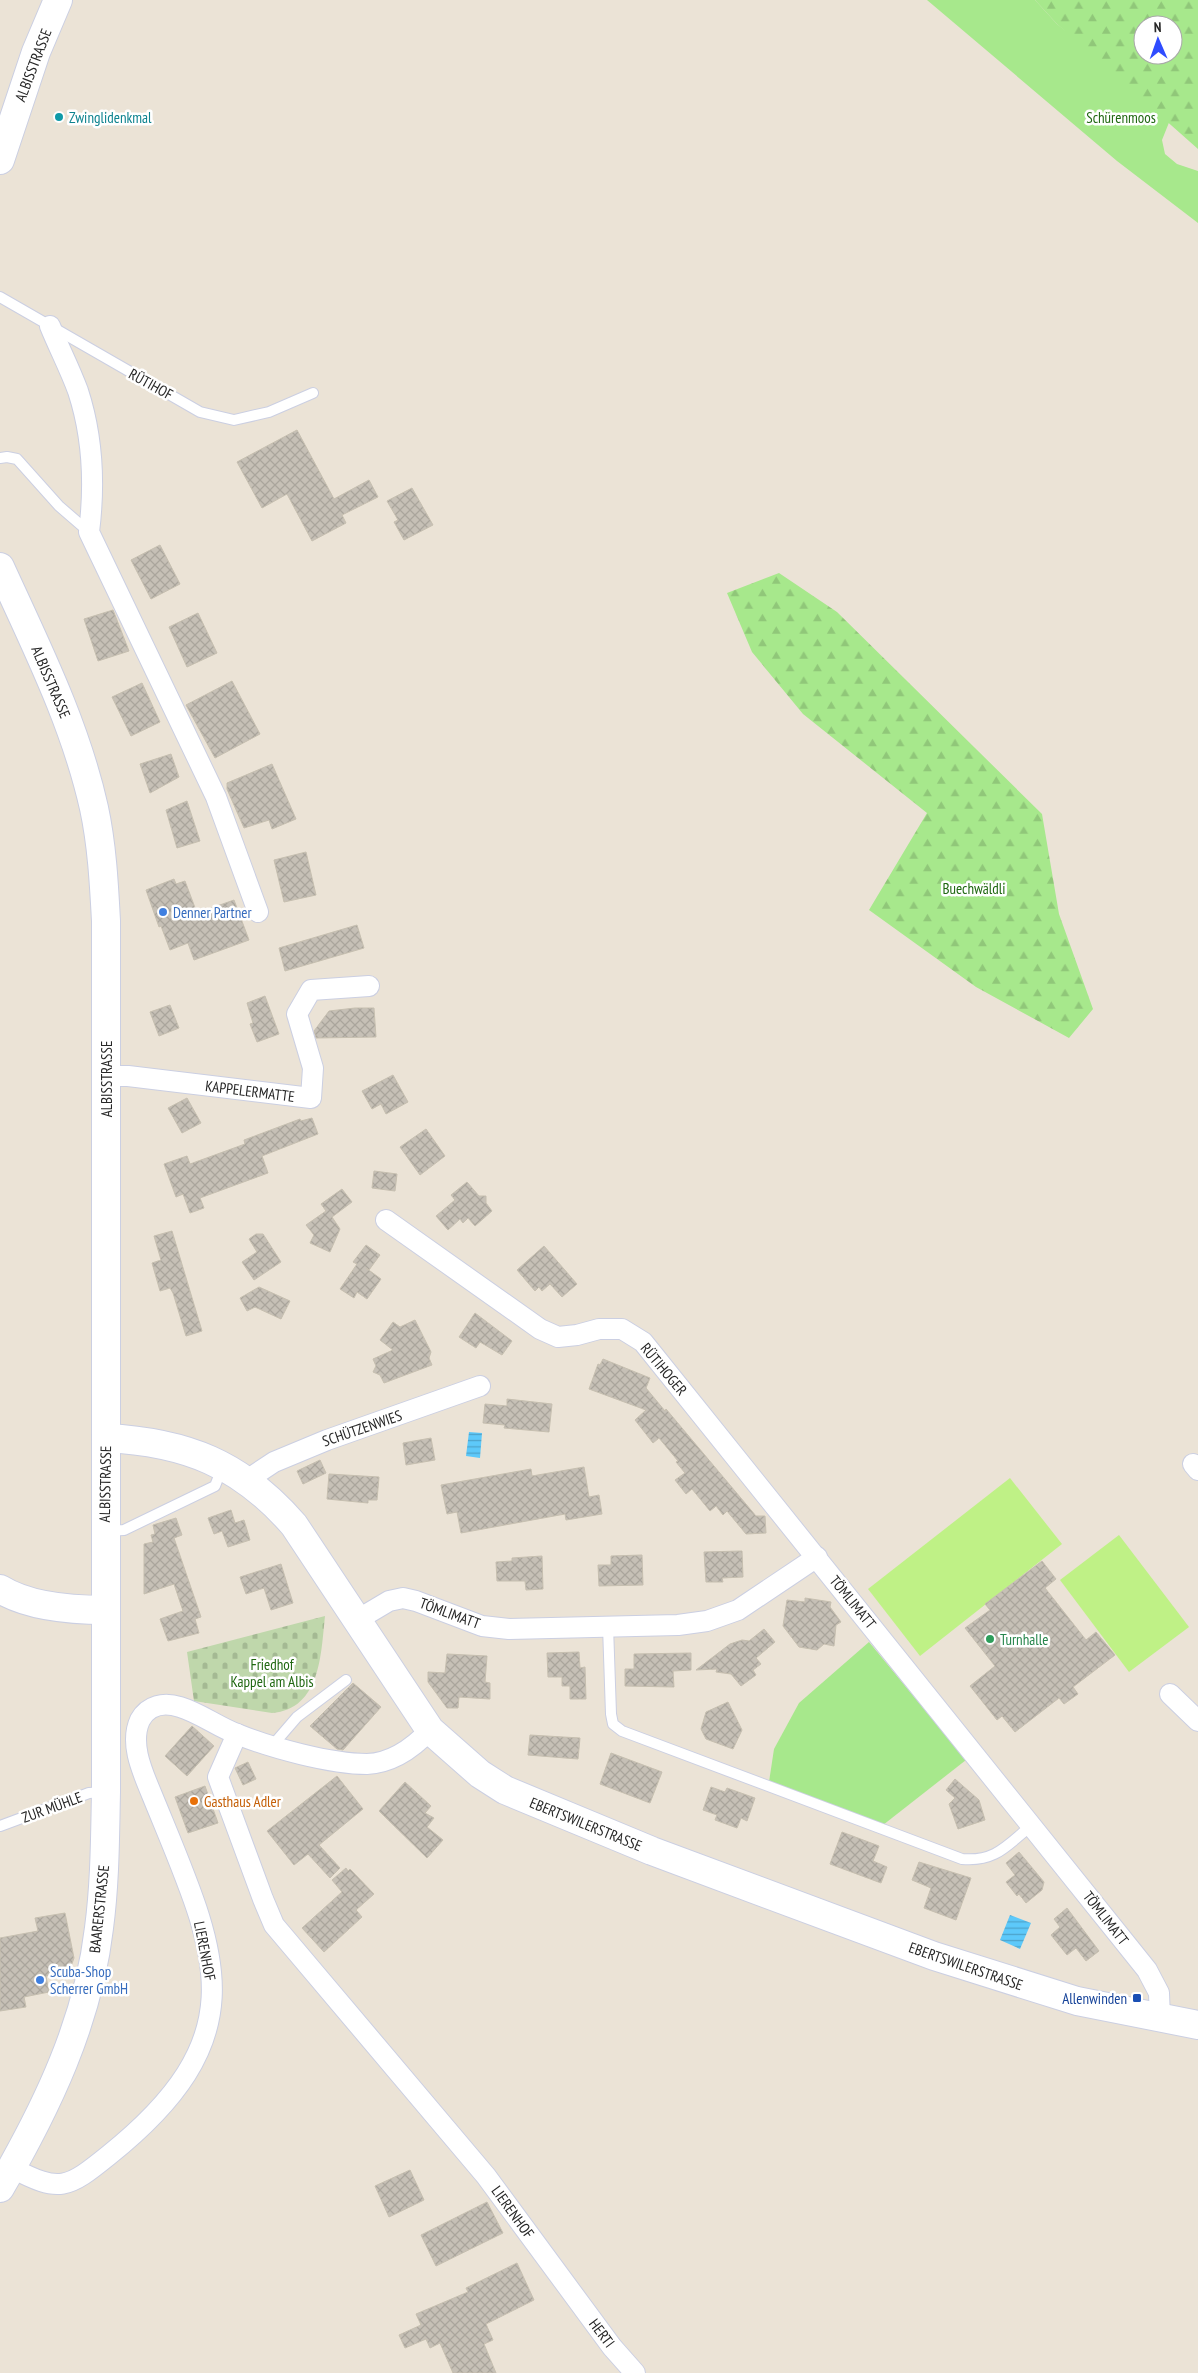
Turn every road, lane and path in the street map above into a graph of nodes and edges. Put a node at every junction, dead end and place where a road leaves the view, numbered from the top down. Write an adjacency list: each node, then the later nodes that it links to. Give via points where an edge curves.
1 (58, 0): 2 (street, ALBISSTRASSE, via 33,60)
2 (0, 160)
3 (0, 297): 4 (lane, RÜTIHOF)
4 (50, 326): 5 (lane, RÜTIHOF, via 200,412 234,420 269,412); 7 (street, via 78,391 92,450 94,496)
5 (313, 393)
6 (0, 458): 7 (lane, via 7,457 22,463 59,506)
7 (89, 532): 9 (street, via 216,797)
8 (0, 567): 11 (street, ALBISSTRASSE, via 71,729 94,810 105,904)
9 (258, 912)
10 (369, 986): 11 (street, KAPPELERMATTE, via 311,990 297,1014 313,1068 311,1098)
11 (106, 1076): 14 (street, ALBISSTRASSE)
12 (386, 1220): 18 (street, RÜTIHOGER, via 540,1329 558,1337 599,1328 622,1329 643,1342)
13 (480, 1386): 16 (street, SCHÜTZENWIES, via 327,1440 274,1462)
14 (106, 1438): 15 (street, EBERTSWILERSTRASSE, via 187,1450); 17 (street, ALBISSTRASSE)
15 (222, 1467): 16 (street, EBERTSWILERSTRASSE); 17 (lane, via 214,1486 124,1530)
16 (247, 1480): 21 (street, EBERTSWILERSTRASSE, via 272,1499 294,1525)
17 (105, 1530): 20 (street, ALBISSTRASSE)
18 (817, 1556): 22 (street, TÖMLIMATT, via 738,1610 707,1621 678,1625); 30 (street, TÖMLIMATT)
19 (0, 1589): 20 (street, via 32,1601)
20 (105, 1610): 29 (street, BAARERSTRASSE)
21 (357, 1620): 22 (street, TÖMLIMATT, via 389,1601 402,1598 482,1626 509,1629); 26 (street, EBERTSWILERSTRASSE)
22 (608, 1626): 30 (lane, via 611,1714 613,1724 622,1731 962,1859 981,1861 996,1854)
23 (346, 1680): 28 (lane, via 297,1717)
24 (1170, 1694): 25 (street)
25 (1198, 1721)
26 (430, 1730): 28 (street, LIERENHOF, via 410,1749 368,1764 332,1760); 32 (street, EBERTSWILERSTRASSE, via 480,1774 505,1790 652,1851 934,1956 1077,2001)
27 (237, 1734): 28 (street, LIERENHOF); 34 (street, LIERENHOF, via 179,1706 164,1704 146,1710 137,1733 139,1760 191,1889 211,1966 213,1997 208,2030 195,2062 180,2087 155,2115 89,2172 69,2183 51,2185); 35 (street, LIERENHOF, via 218,1776 274,1925 486,2176)
28 (272, 1746)
29 (106, 1792): 31 (lane, ZUR MÜHLE, via 89,1793); 34 (street, BAARERSTRASSE, via 99,1929 88,1986 59,2074)
30 (1032, 1825): 32 (street, TÖMLIMATT, via 1147,1970 1159,1993)
31 (0, 1826)
32 (1160, 2019): 33 (street, EBERTSWILERSTRASSE)
33 (1198, 2025)
34 (4, 2172)
35 (571, 2291): 36 (street, HERTI)
36 (634, 2373)

